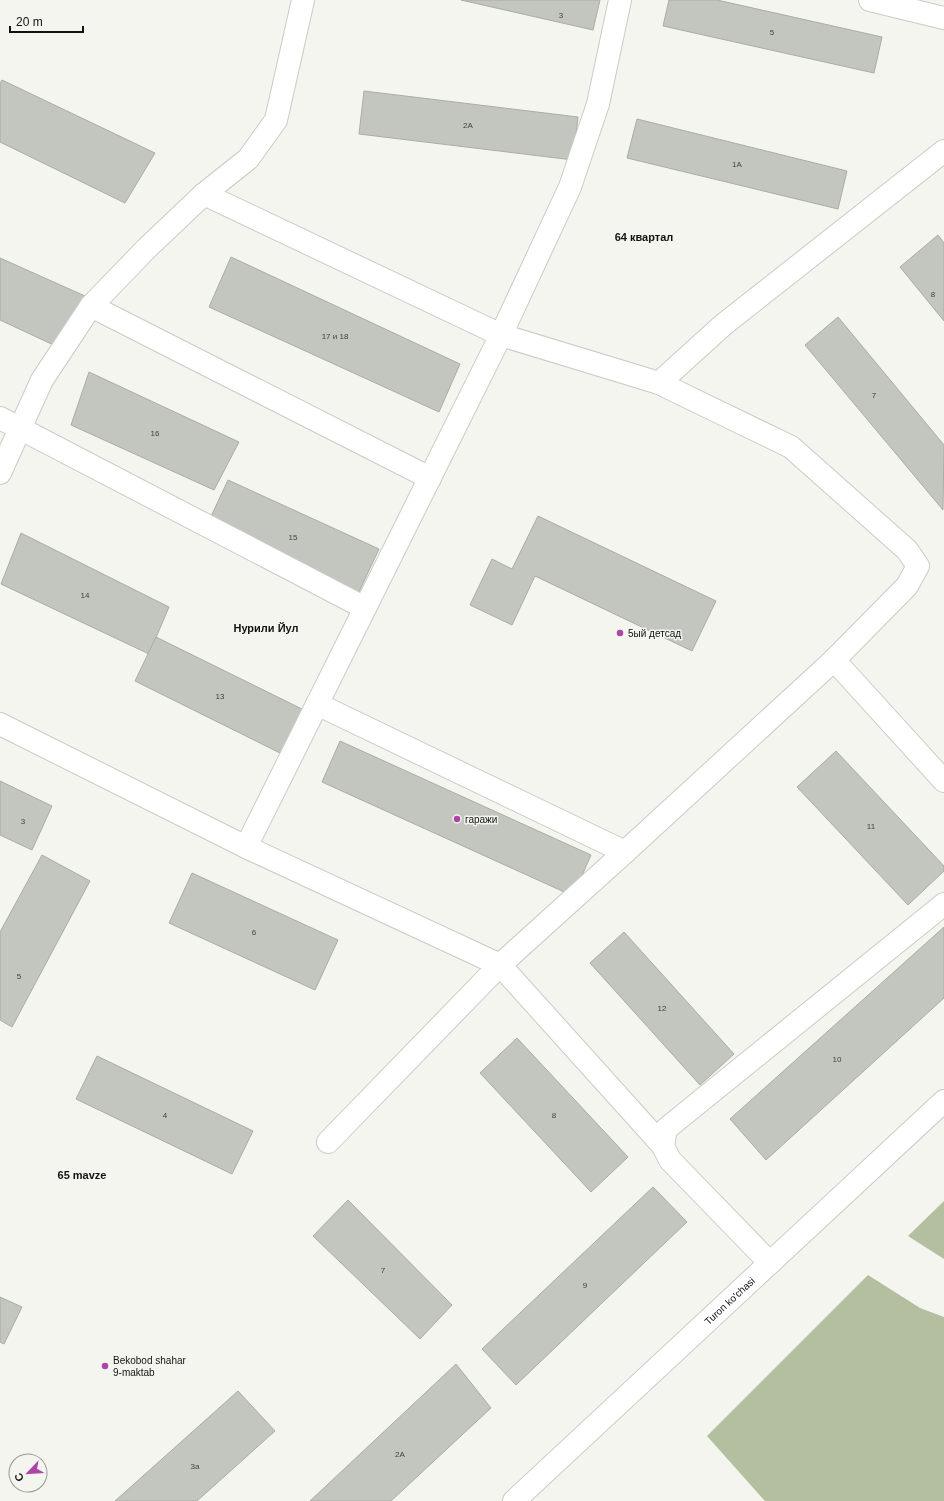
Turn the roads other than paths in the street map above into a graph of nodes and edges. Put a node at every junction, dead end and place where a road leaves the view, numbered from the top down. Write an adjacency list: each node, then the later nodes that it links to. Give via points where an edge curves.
1 (303, 0): 6 (street, via 276,120 248,158)
2 (620, 0): 8 (street, via 598,104 570,187)
3 (870, 0): 4 (street)
4 (944, 18)
5 (944, 151): 9 (street, via 723,325)
6 (204, 194): 7 (street); 8 (street)
7 (91, 306): 11 (street, via 42,380); 13 (street)
8 (502, 335): 9 (street); 13 (street)
9 (659, 384): 15 (street, via 791,447 906,550 918,566 907,586)
10 (0, 418): 11 (street)
11 (20, 428): 12 (street); 14 (street)
12 (0, 473)
13 (430, 478): 14 (street)
14 (365, 608): 16 (street)
15 (834, 660): 18 (street); 20 (street)
16 (317, 704): 19 (street); 20 (street)
17 (0, 724): 19 (street)
18 (944, 781)
19 (246, 847): 22 (street)
20 (625, 852): 22 (street)
21 (944, 904): 25 (street, via 666,1129)
22 (500, 965): 24 (street); 25 (street)
23 (944, 1101): 26 (street, Turon ko'chasi)
24 (328, 1142)
25 (663, 1146): 26 (street, via 670,1160)
26 (770, 1263): 27 (street, Turon ko'chasi)
27 (514, 1501)

